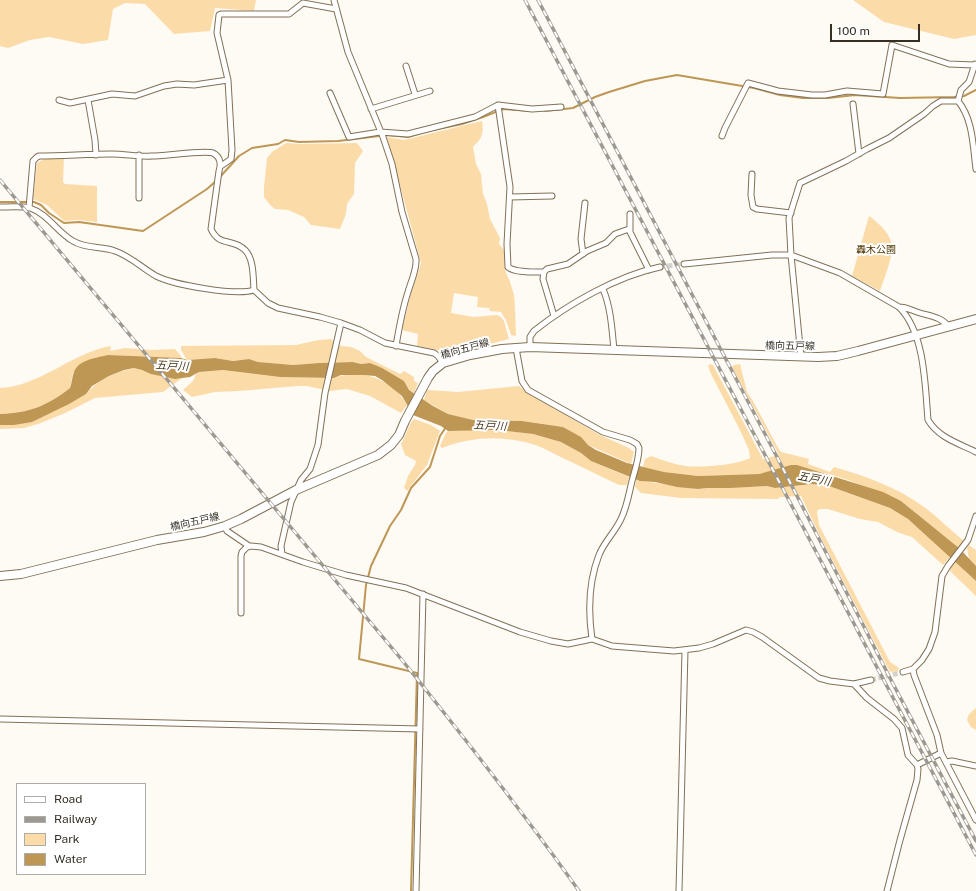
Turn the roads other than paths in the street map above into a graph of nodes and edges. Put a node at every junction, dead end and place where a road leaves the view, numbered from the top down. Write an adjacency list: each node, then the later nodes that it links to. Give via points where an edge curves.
1 (334, 0): 2 (street)
2 (336, 9): 5 (street, via 303,3 289,14 219,15 217,33); 15 (street, via 348,52)
3 (975, 64): 11 (street, via 969,82 961,90); 17 (street, via 949,64 892,45 883,94 847,91 825,95 806,94 778,91 748,83)
4 (406, 66): 8 (street)
5 (228, 80): 10 (street, via 194,85 177,84 135,96 112,94); 22 (street, via 232,150 231,158)
6 (430, 91): 8 (street)
7 (330, 93): 16 (street, via 349,137)
8 (415, 94): 15 (street)
9 (59, 100): 10 (street, via 70,103)
10 (88, 100): 20 (street)
11 (958, 101): 18 (street, via 969,119); 19 (street, via 937,104 889,138)
12 (853, 104): 19 (street)
13 (498, 105): 14 (street, via 532,109); 16 (street, via 460,122 408,134); 26 (street)
14 (561, 108)
15 (371, 109): 16 (street)
16 (380, 132): 48 (street, via 392,164 417,266 408,290)
17 (722, 136)
18 (974, 144): 23 (street)
19 (859, 154): 31 (street, via 800,183)
20 (96, 155): 21 (street); 30 (street, via 36,157 33,161)
21 (139, 155): 22 (street, via 211,152 218,156); 27 (street)
22 (221, 166): 41 (street, via 211,229 219,240 235,243 245,250 250,259)
23 (976, 169)
24 (752, 174): 31 (street, via 751,195 757,209)
25 (552, 196): 26 (street)
26 (510, 197): 39 (street, via 508,267 511,270)
27 (139, 198)
28 (585, 203): 34 (street, via 581,239)
29 (0, 207): 30 (street)
30 (29, 208): 41 (street, via 42,214 73,241 84,246 113,250 158,277 194,286 237,292)
31 (791, 213): 35 (street)
32 (630, 214): 33 (street)
33 (629, 229): 34 (street, via 615,234 606,243); 38 (street)
34 (583, 254): 39 (street, via 568,264)
35 (791, 255): 36 (street); 42 (street, via 840,273); 52 (street)
36 (684, 264)
37 (660, 267): 38 (street)
38 (648, 270): 40 (street)
39 (544, 272): 43 (street, via 543,279)
40 (603, 288): 43 (street); 51 (street, via 608,302)
41 (254, 290): 45 (street, via 268,304 278,308)
42 (899, 307): 46 (street, via 935,317); 47 (street, via 911,322)
43 (554, 316): 49 (street, via 534,331 530,337)
44 (976, 319): 46 (main road, 橋向五戸線)
45 (341, 323): 48 (street); 55 (street, via 325,393 318,445 310,468)
46 (949, 327): 47 (main road, 橋向五戸線)
47 (916, 336): 52 (main road, 橋向五戸線, via 845,354); 54 (street, via 920,348 928,420 942,436)
48 (396, 346): 53 (street, via 434,353)
49 (530, 347): 50 (main road, 橋向五戸線); 51 (main road, 橋向五戸線)
50 (516, 348): 53 (main road, 橋向五戸線, via 470,355); 63 (street, via 522,381 528,390 602,432 630,440 639,448 622,518 599,555 592,576 588,597)
51 (614, 350): 52 (main road, 橋向五戸線)
52 (801, 357)
53 (443, 363): 55 (main road, 橋向五戸線, via 433,371 424,384 399,435 391,445 378,455)
54 (976, 452)
55 (296, 490): 57 (main road, 橋向五戸線); 59 (street, via 281,546)
56 (976, 516): 65 (street, via 966,543 942,576 932,643)
57 (225, 526): 58 (street); 60 (main road, 橋向五戸線, via 116,549 21,574)
58 (249, 546): 59 (street); 62 (street, via 242,552)
59 (282, 554): 61 (street, via 346,575)
60 (0, 576)
61 (424, 594): 63 (street, via 520,632 551,641 573,644); 70 (street)
62 (241, 613)
63 (592, 639): 64 (street, via 612,646)
64 (685, 650): 68 (street, via 713,644 746,630 762,636 818,678); 77 (street)
65 (913, 669): 66 (street); 71 (street)
66 (903, 672)
67 (871, 680): 68 (street)
68 (854, 684): 73 (street, via 902,728 908,755)
69 (0, 719): 70 (street)
70 (420, 729): 76 (street)
71 (941, 753): 72 (street); 73 (street)
72 (946, 762): 74 (street); 75 (street)
73 (917, 764): 78 (street, via 917,780)
74 (976, 766)
75 (976, 820)
76 (416, 891)
77 (679, 891)
78 (887, 891)

